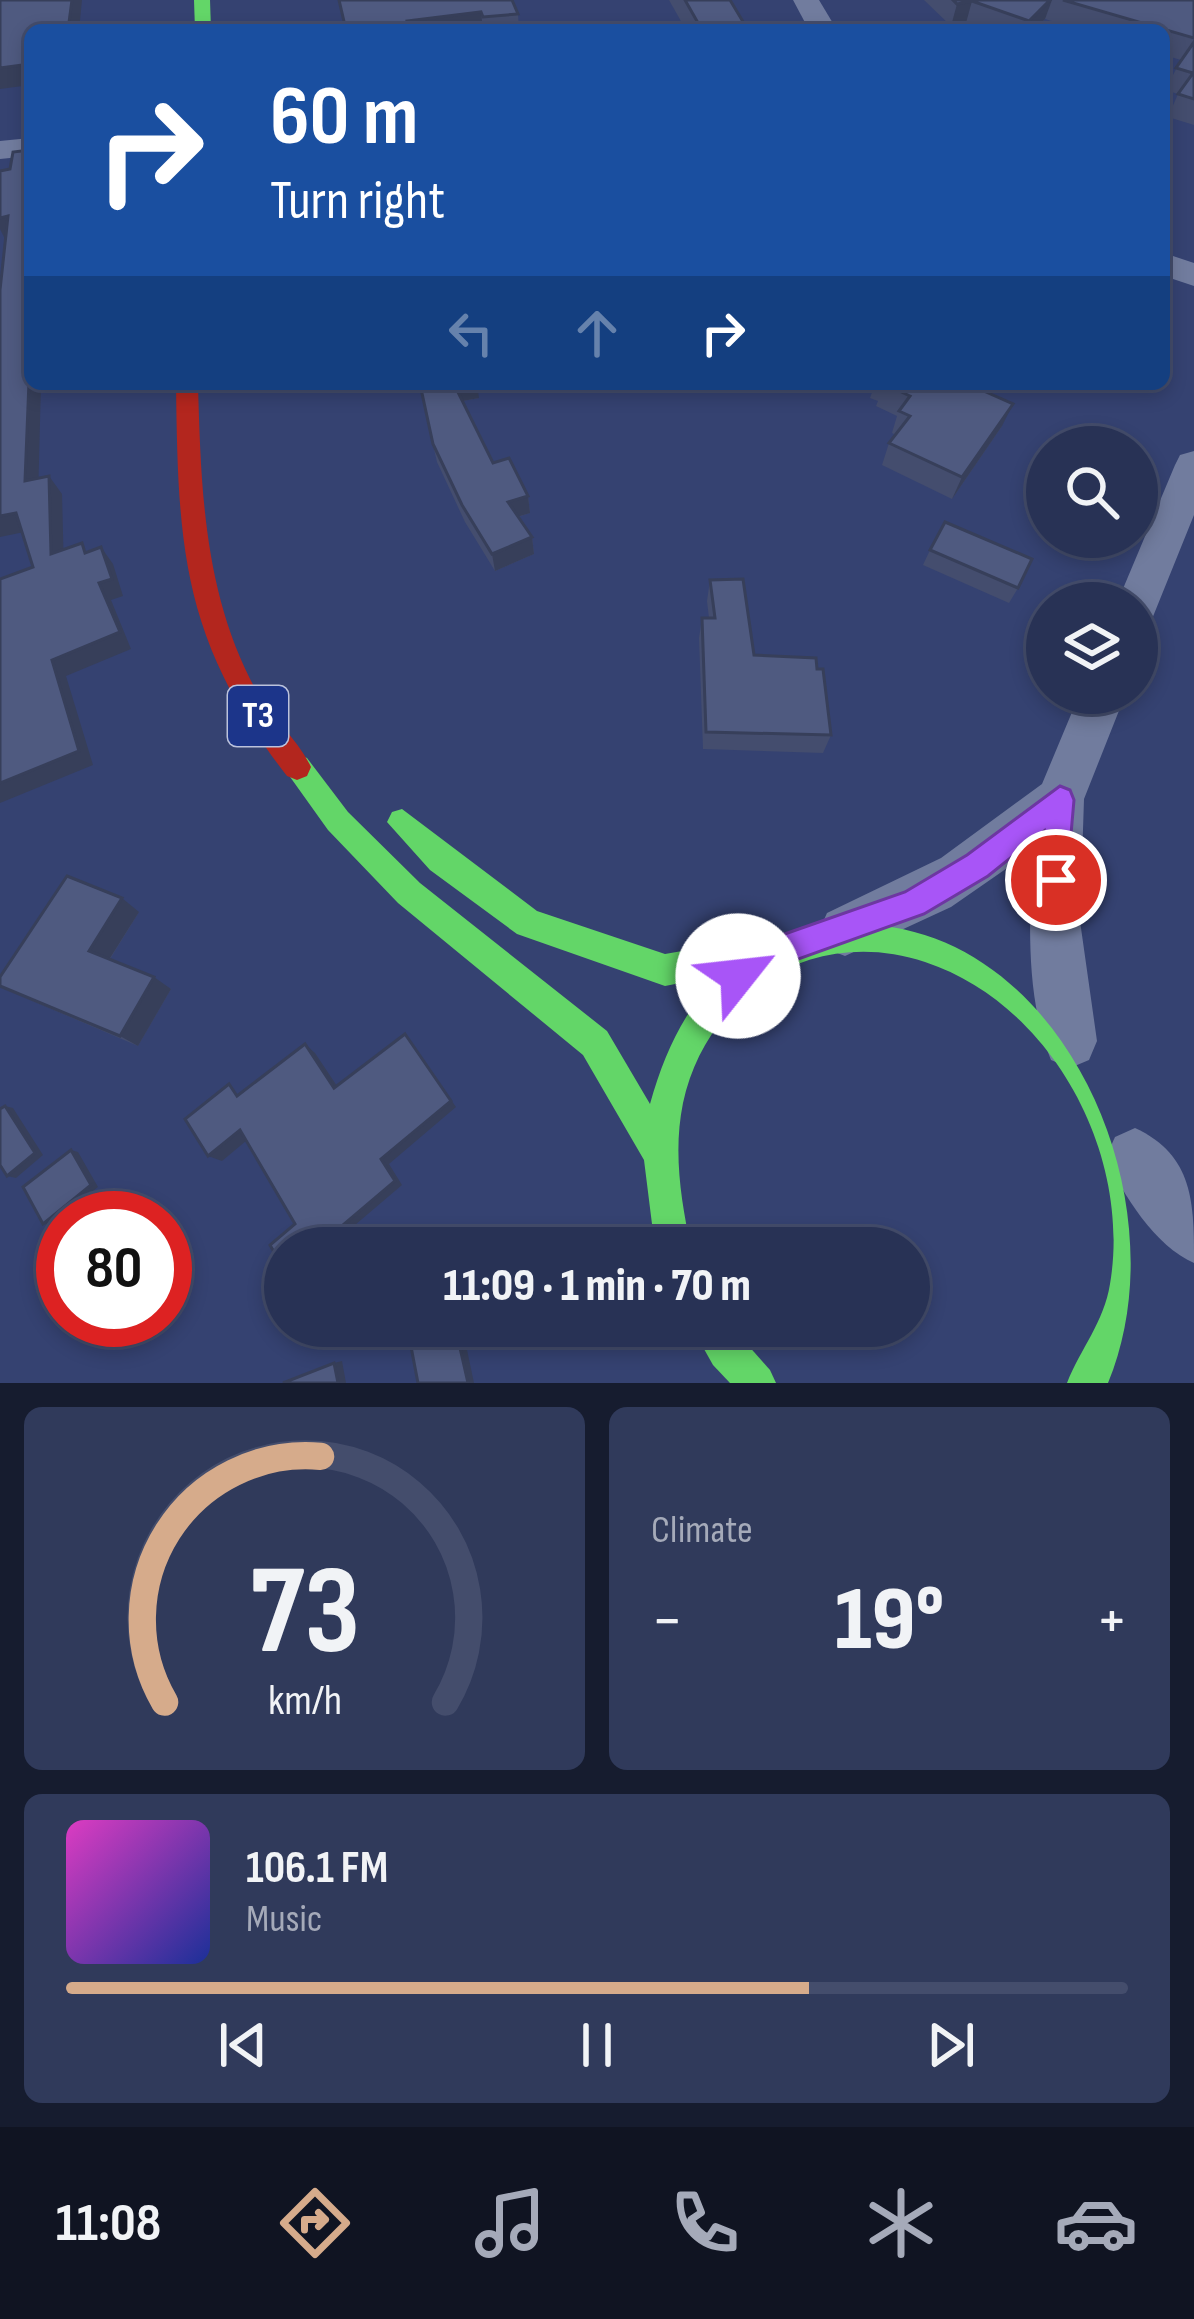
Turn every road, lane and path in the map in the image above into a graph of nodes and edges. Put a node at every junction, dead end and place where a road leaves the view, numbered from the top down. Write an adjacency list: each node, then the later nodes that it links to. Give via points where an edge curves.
1 (187, 390): 10 (highway, T3, via 191,538 209,620 248,703 338,821 409,893 595,1043)
2 (1194, 465): 3 (street)
3 (1147, 582)
4 (1095, 714): 6 (street)
5 (374, 794): 7 (highway, T3, via 441,860 528,923 665,970)
6 (1060, 800): 7 (street, via 914,904); 8 (street, via 1054,921)
7 (808, 942): 8 (highway, T3, via 890,938 956,957 1017,996); 10 (highway, T3, via 738,976 696,1020 668,1078)
8 (1071, 1051): 9 (highway, T3)
9 (1115, 1131): 12 (street); 15 (highway, T3, via 1133,1208 1131,1288 1104,1361)
10 (656, 1148): 11 (highway, T3)
11 (666, 1227)
12 (1194, 1233)
13 (723, 1347): 14 (highway)
14 (757, 1383)
15 (1086, 1383)

